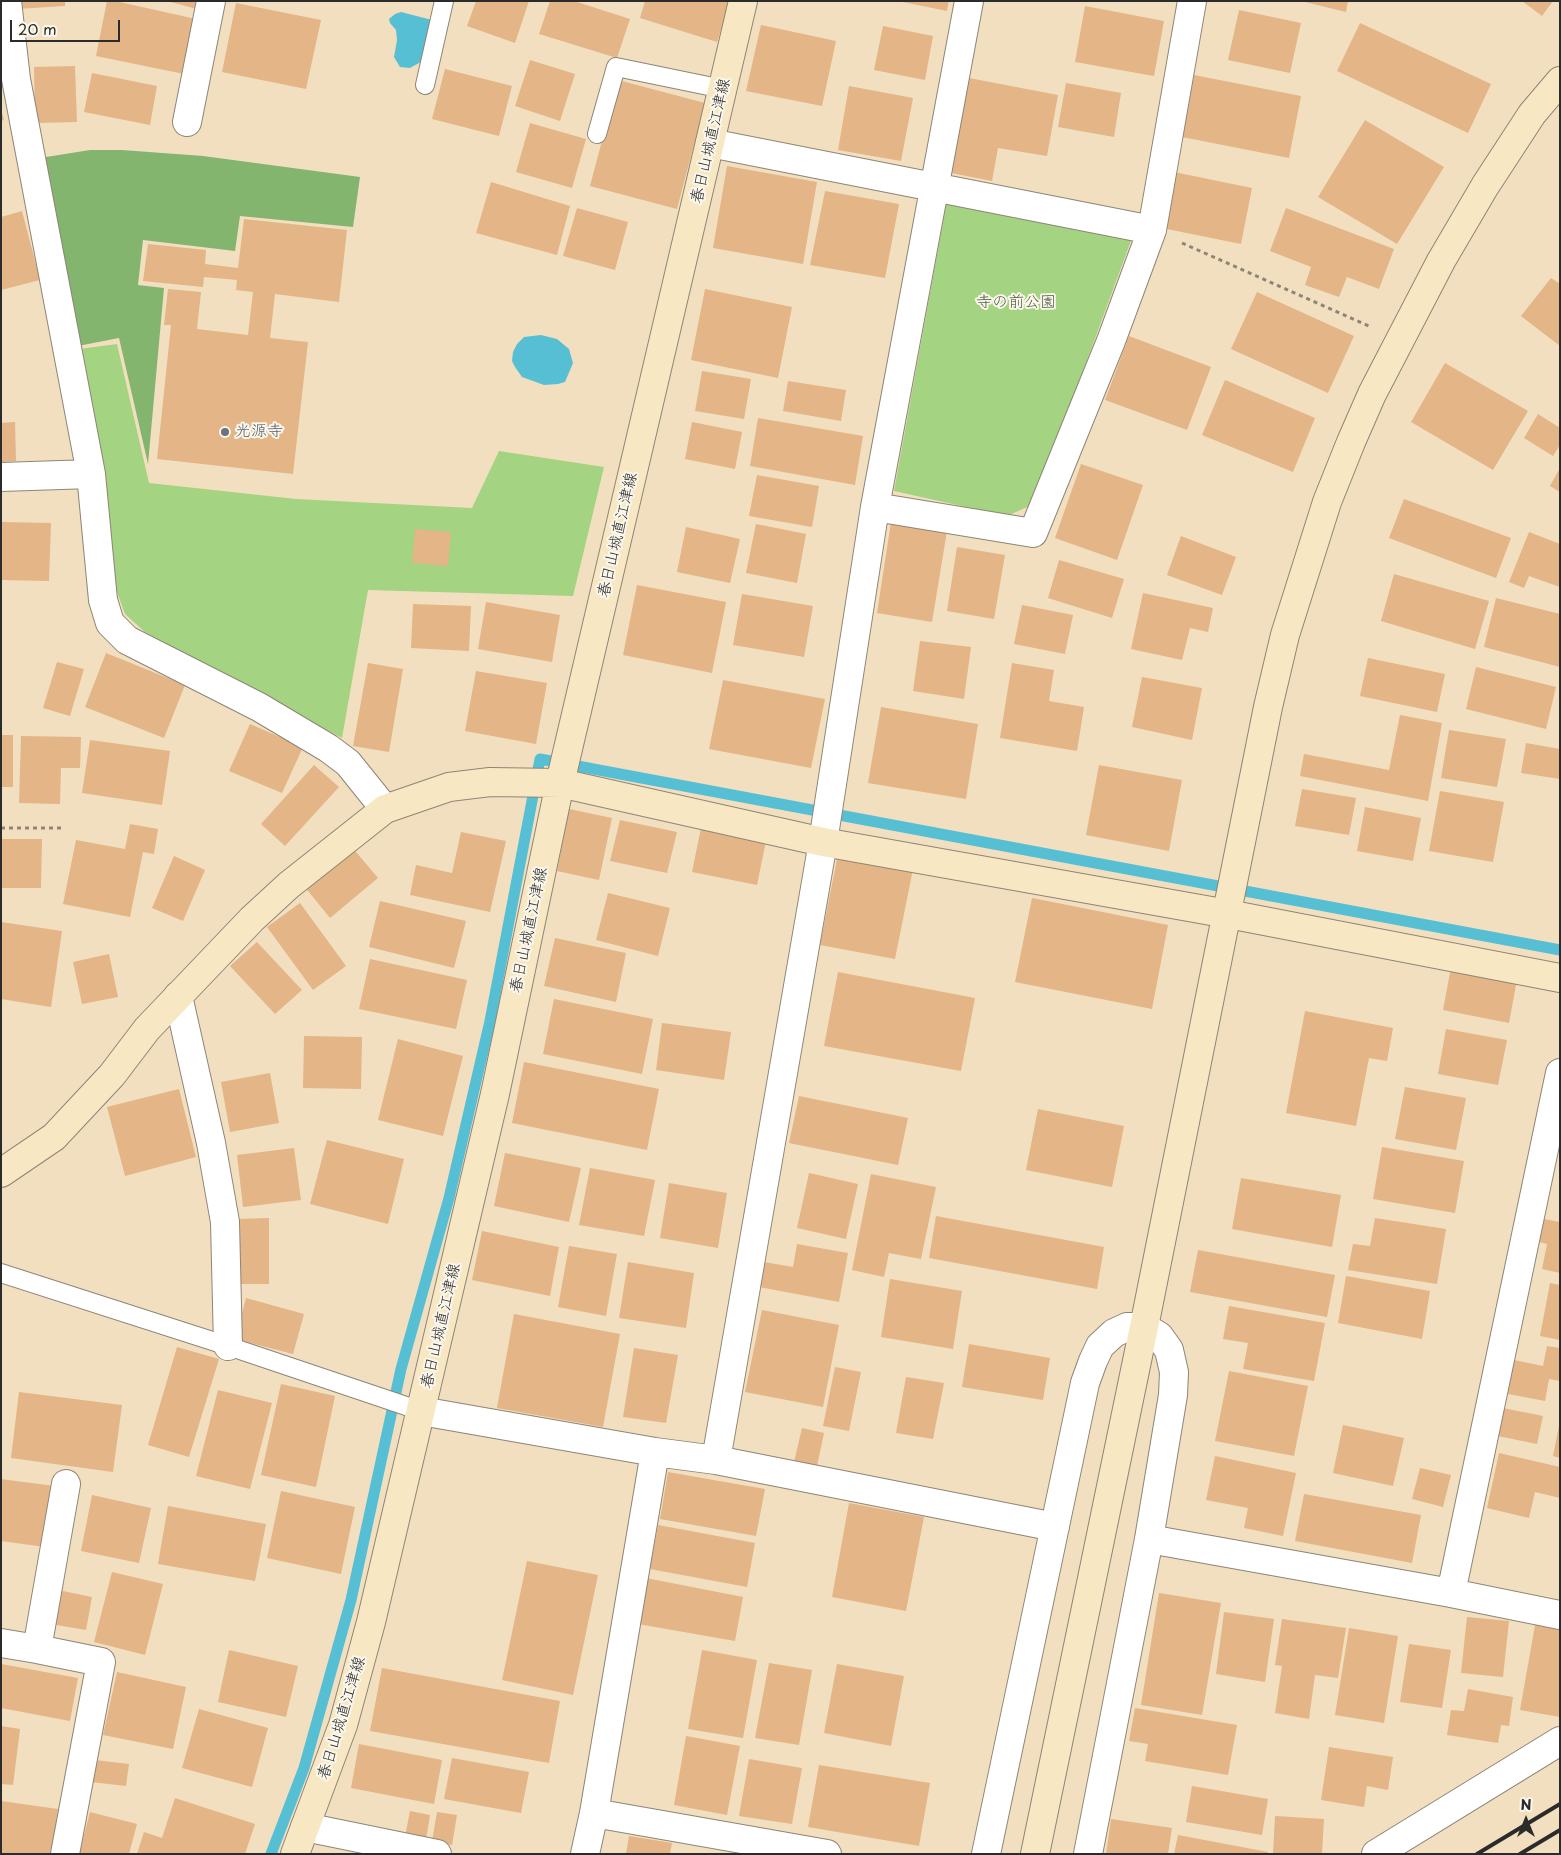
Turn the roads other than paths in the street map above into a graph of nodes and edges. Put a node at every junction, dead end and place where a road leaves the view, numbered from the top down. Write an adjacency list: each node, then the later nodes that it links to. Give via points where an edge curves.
1 (7, 1): 15 (street, via 16,79)
2 (211, 1): 10 (street)
3 (444, 1): 8 (lane)
4 (743, 1): 9 (street, 春日山城直江津線)
5 (969, 1): 13 (street)
6 (1192, 1): 14 (street)
7 (1560, 81): 21 (street, via 1532,114 1441,261 1365,410 1331,494 1285,635)
8 (425, 85)
9 (723, 89): 11 (lane, via 616,67); 12 (street, 春日山城直江津線)
10 (187, 122)
11 (597, 134)
12 (710, 143): 13 (street); 18 (street, 春日山城直江津線)
13 (934, 186): 14 (street); 17 (street)
14 (1152, 230): 17 (street, via 1033,533)
15 (91, 474): 16 (street); 19 (street, via 103,600 110,623 127,640 259,707 328,748 348,763)
16 (1, 477)
17 (875, 507): 20 (street)
18 (560, 783): 19 (street, via 490,782 449,787); 20 (street); 29 (street, 春日山城直江津線, via 495,1094)
19 (385, 808): 23 (street, via 289,885)
20 (823, 842): 21 (street); 31 (street)
21 (1228, 914): 22 (street); 27 (street)
22 (1560, 978)
23 (178, 996): 25 (street, via 147,1029 112,1075 54,1137); 28 (street, via 225,1222)
24 (1560, 1073): 35 (street)
25 (1, 1173)
26 (1, 1273): 28 (lane)
27 (1144, 1327): 33 (street, via 1127,1327 1114,1333 1100,1346 1093,1361 1085,1383); 34 (street, via 1160,1336 1169,1350 1174,1372 1170,1420); 48 (street)
28 (228, 1346): 29 (lane)
29 (421, 1411): 30 (street); 41 (street, 春日山城直江津線, via 343,1726)
30 (655, 1452): 31 (street); 40 (street)
31 (716, 1460): 33 (street)
32 (66, 1484): 38 (street)
33 (1055, 1527): 47 (street)
34 (1149, 1539): 35 (street); 49 (street)
35 (1452, 1593): 36 (street)
36 (1560, 1614)
37 (1, 1643): 38 (street)
38 (37, 1649): 42 (street, via 102,1662)
39 (1560, 1741): 50 (street)
40 (594, 1813): 45 (street); 46 (street)
41 (305, 1827): 43 (street, 春日山城直江津線); 44 (street)
42 (65, 1854)
43 (295, 1854)
44 (437, 1854)
45 (585, 1854)
46 (827, 1854)
47 (986, 1854)
48 (1036, 1854)
49 (1088, 1854)
50 (1376, 1854)

